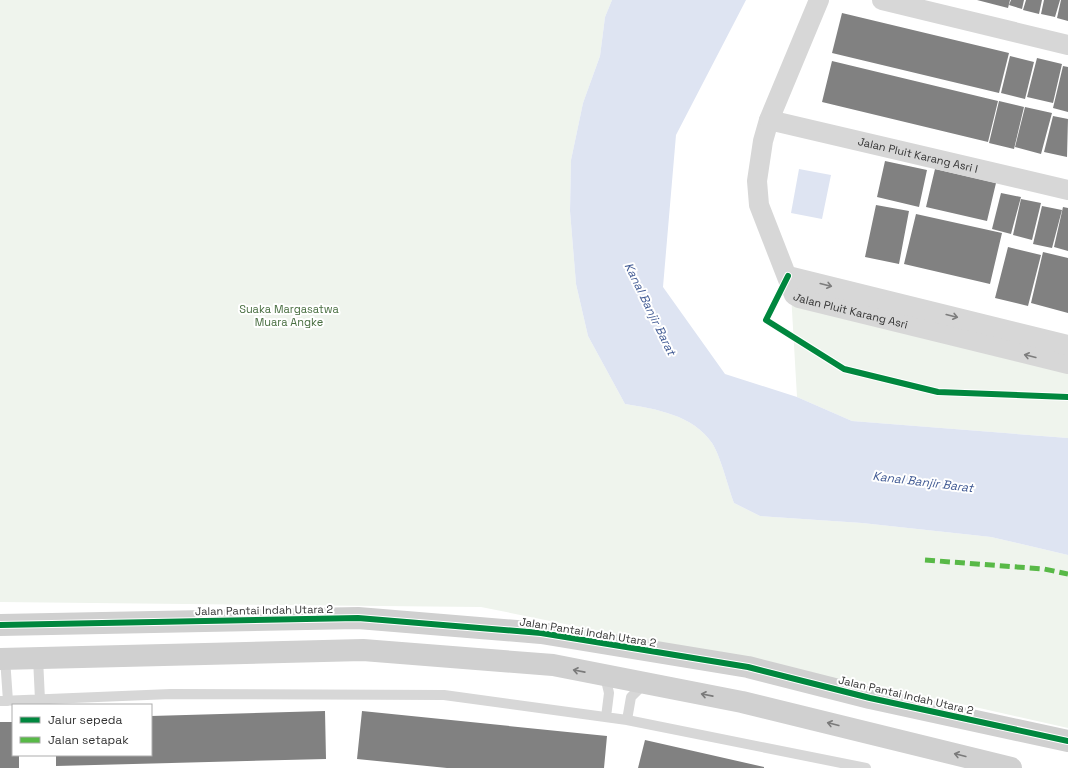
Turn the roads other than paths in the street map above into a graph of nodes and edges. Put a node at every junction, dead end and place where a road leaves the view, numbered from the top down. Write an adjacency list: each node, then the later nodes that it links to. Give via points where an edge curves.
1 (819, 0): 4 (street)
2 (882, 0): 3 (street)
3 (1068, 45)
4 (769, 120): 5 (street, Jalan Pluit Karang Asri I); 6 (street, Jalan Pluit Karang Asri, via 757,181 759,205 770,235 788,276)
5 (1068, 190)
6 (844, 299): 7 (street, Jalan Pluit Karang Asri, one-way to 7); 8 (street, Jalan Pluit Karang Asri, one-way to 6)
7 (1068, 346)
8 (1068, 364)
9 (0, 625): 18 (street, Jalan Pantai Indah Utara 2, via 358,618 541,633 748,667 870,698)
10 (38, 658): 11 (street); 12 (street, one-way to 10, via 553,665 363,650); 14 (lane)
11 (3, 659): 15 (lane)
12 (605, 676): 13 (street); 16 (lane, via 609,693)
13 (644, 684): 17 (lane, via 631,697); 19 (street, one-way to 13, via 742,702)
14 (40, 700): 15 (lane); 16 (lane, via 171,694 444,696)
15 (4, 701)
16 (606, 717): 17 (lane)
17 (627, 720): 20 (lane)
18 (1068, 741)
19 (982, 764): 21 (street)
20 (866, 768)
21 (1011, 768)

